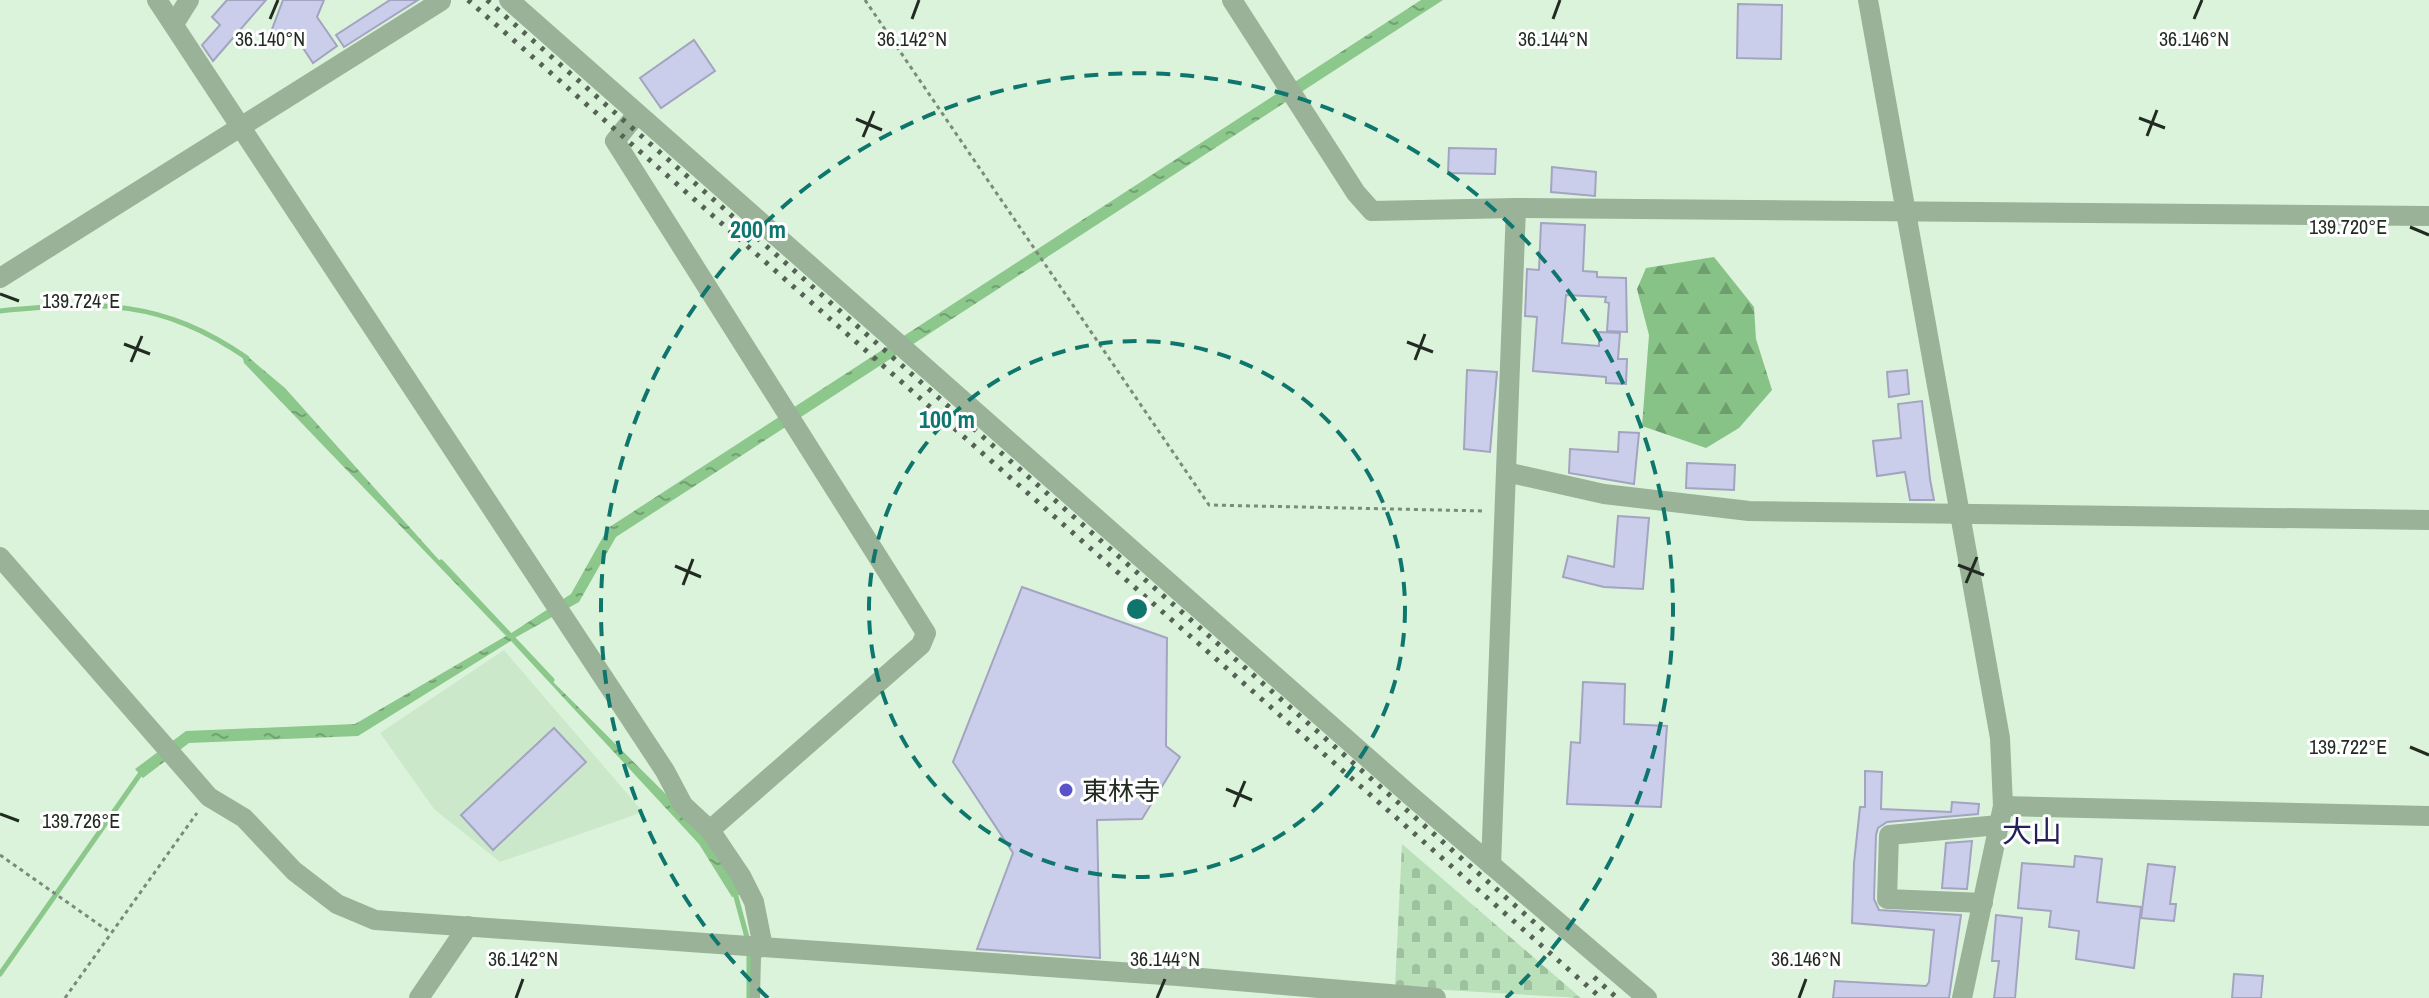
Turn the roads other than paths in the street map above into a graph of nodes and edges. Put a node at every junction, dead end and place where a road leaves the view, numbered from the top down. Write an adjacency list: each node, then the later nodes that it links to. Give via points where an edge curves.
1 (157, 0): 7 (street)
2 (189, 0): 7 (street)
3 (509, 0): 8 (street)
4 (1232, 0): 10 (street, via 1372,211)
5 (1868, 0): 11 (street)
6 (441, 1): 9 (street)
7 (174, 24): 9 (street)
8 (636, 115): 20 (street, via 615,141 926,633 921,645); 21 (street)
9 (239, 125): 13 (street); 20 (street, via 683,805)
10 (1516, 208): 11 (street); 14 (street)
11 (1907, 211): 12 (street); 15 (street)
12 (2429, 216)
13 (0, 278)
14 (1506, 472): 15 (street, via 1604,494 1749,511); 21 (street)
15 (1962, 514): 16 (street); 18 (street, via 2000,738)
16 (2429, 520)
17 (0, 557): 23 (street, via 209,797 244,818 294,871 337,904 375,920)
18 (2001, 816): 19 (street); 22 (street); 22 (street, via 1889,835 1887,899)
19 (2429, 816)
20 (710, 830): 24 (street, via 754,902)
21 (1491, 865): 28 (street)
22 (1983, 903): 29 (street)
23 (468, 926): 24 (street); 25 (street)
24 (763, 947): 26 (lane, via 756,957); 27 (street)
25 (419, 998)
26 (755, 998)
27 (1436, 998)
28 (1647, 998)
29 (1962, 998)

